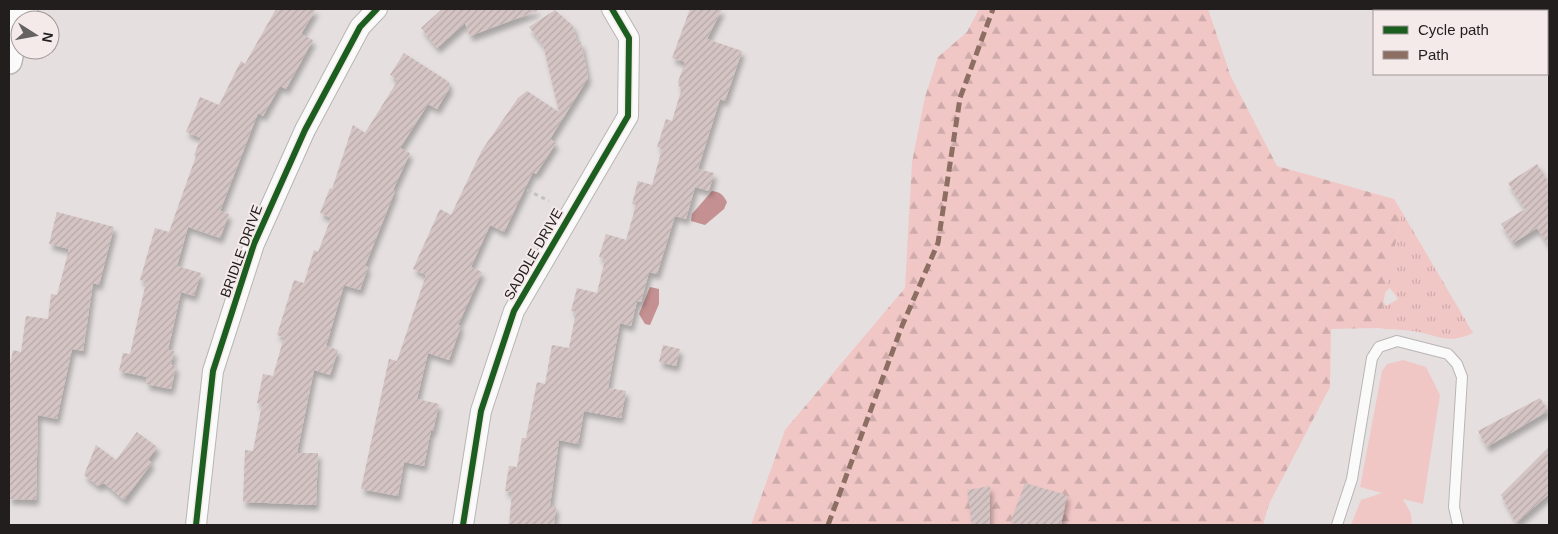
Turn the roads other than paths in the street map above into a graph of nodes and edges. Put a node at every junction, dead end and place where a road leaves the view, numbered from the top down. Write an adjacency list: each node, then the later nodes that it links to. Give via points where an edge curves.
1 (25, 9): 4 (street, via 17,22)
2 (377, 9): 5 (street, BRIDLE DRIVE, via 360,28 305,130 254,244 213,370)
3 (612, 9): 6 (street, SADDLE DRIVE, via 629,38 628,116 514,311 481,411)
4 (9, 62)
5 (196, 525)
6 (464, 525)
7 (1337, 525): 8 (lane, via 1352,479 1372,358 1379,347 1397,341 1448,354 1462,377 1454,507)
8 (1458, 525)

